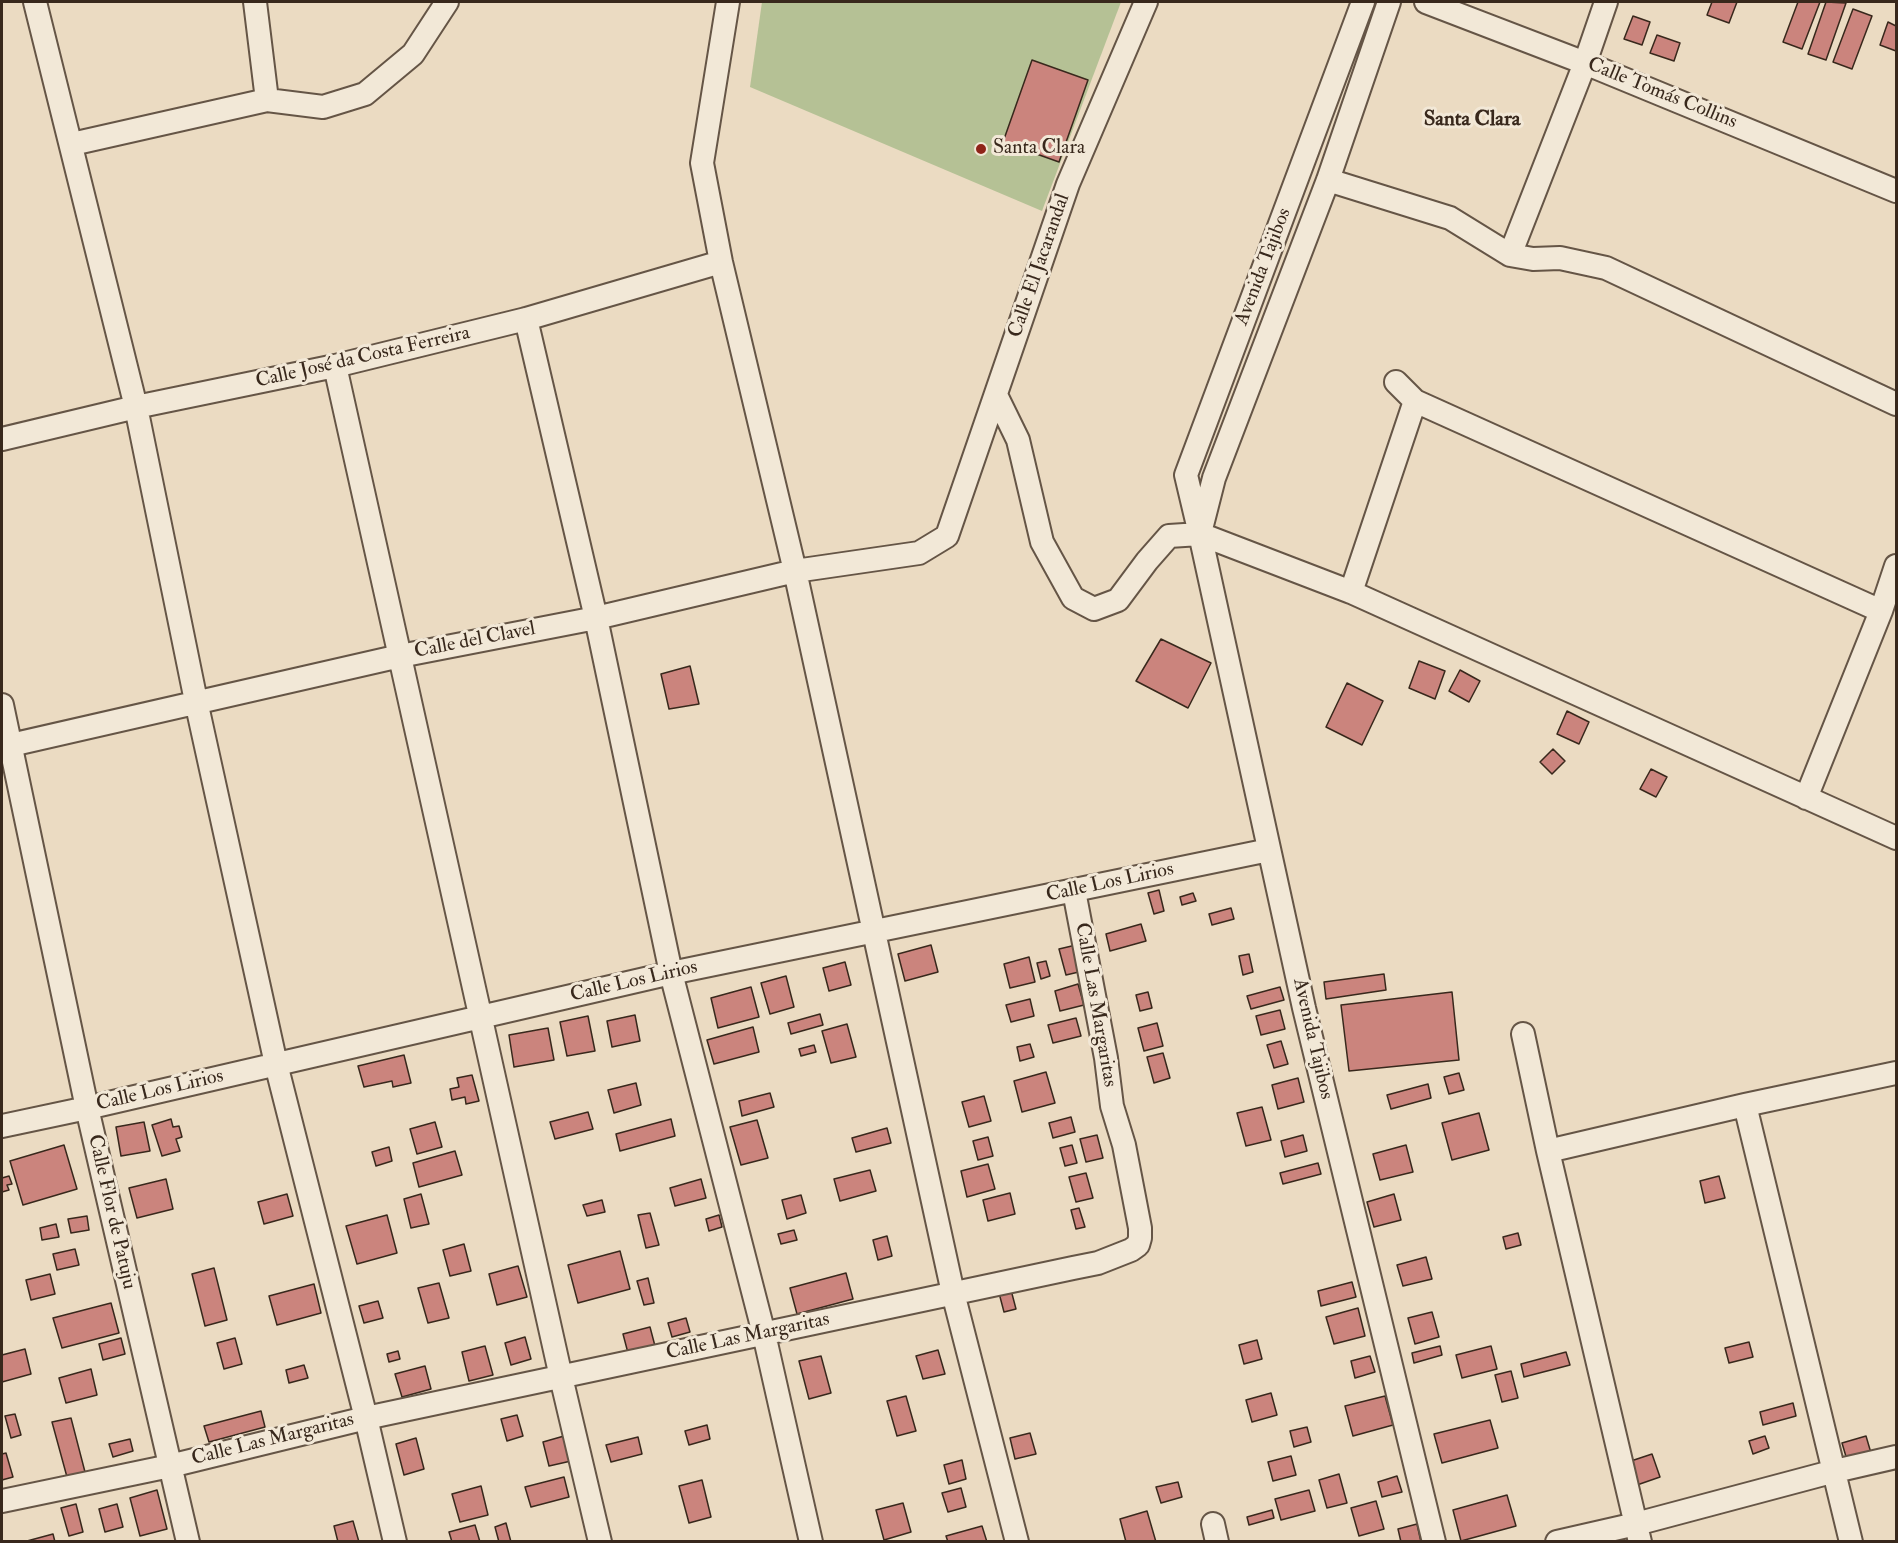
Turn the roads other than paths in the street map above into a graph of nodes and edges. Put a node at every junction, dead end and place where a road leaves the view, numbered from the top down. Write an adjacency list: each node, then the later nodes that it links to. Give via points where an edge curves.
1 (35, 2): 12 (street)
2 (255, 2): 11 (street)
3 (447, 2): 11 (street, via 413,54 365,94 323,107)
4 (728, 2): 16 (street, via 702,163)
5 (1146, 2): 20 (street, Calle El Jacarandal, via 1068,184)
6 (1363, 2): 25 (street, Avenida Tajibos, via 1186,476)
7 (1389, 2): 13 (street, Avenida Tajibos)
8 (1426, 2): 10 (street, Calle Tomás Collins)
9 (1606, 2): 10 (street)
10 (1585, 63): 14 (street, Calle Tomás Collins); 15 (street)
11 (267, 100): 12 (street)
12 (72, 144): 23 (street)
13 (1328, 180): 15 (street, via 1450,218); 25 (street, Avenida Tajibos, via 1214,478)
14 (1896, 190)
15 (1510, 255): 22 (street, via 1560,258 1606,268)
16 (722, 262): 17 (street, Calle José da Costa Ferreira); 28 (street)
17 (526, 319): 18 (street, Calle José da Costa Ferreira); 31 (street)
18 (334, 366): 23 (street, Calle José da Costa Ferreira); 32 (street)
19 (1396, 382): 21 (street)
20 (996, 395): 25 (street, via 1018,440 1042,542 1073,598 1094,609 1118,600 1169,536); 26 (street, Calle El Jacarandal)
21 (1415, 401): 29 (street); 30 (street)
22 (1896, 404)
23 (136, 407): 24 (street, Calle José da Costa Ferreira); 33 (street)
24 (2, 439)
25 (1200, 534): 29 (street); 38 (street, Avenida Tajibos)
26 (947, 536): 28 (street, Calle del Clavel, via 919,553)
27 (1896, 566): 30 (street)
28 (795, 571): 31 (street, Calle del Clavel); 40 (street)
29 (1351, 592): 36 (street)
30 (1881, 611): 36 (street)
31 (596, 618): 32 (street, Calle del Clavel); 41 (street)
32 (400, 656): 33 (street, Calle del Clavel); 42 (street)
33 (196, 701): 35 (street, Calle del Clavel); 44 (street)
34 (2, 705): 35 (street, Calle Flor de Patuju)
35 (6, 745): 47 (street, Calle Flor de Patuju)
36 (1806, 798): 37 (street)
37 (1896, 838)
38 (1269, 850): 39 (street, Calle Los Lirios); 64 (street, Avenida Tajibos)
39 (1074, 891): 40 (street, Calle Los Lirios); 50 (street, Calle Las Margaritas, via 1112,1106 1124,1146 1138,1245 1098,1263)
40 (874, 932): 41 (street, Calle Los Lirios); 50 (street)
41 (671, 973): 42 (street, Calle Los Lirios); 51 (street)
42 (481, 1017): 44 (street, Calle Los Lirios); 52 (street)
43 (1523, 1034): 49 (street)
44 (276, 1064): 47 (street, Calle Los Lirios); 53 (street)
45 (1896, 1073): 46 (street)
46 (1745, 1105): 49 (street); 56 (street)
47 (87, 1108): 48 (street, Calle Los Lirios); 55 (street, Calle Flor de Patuju)
48 (2, 1126)
49 (1548, 1151): 58 (street)
50 (953, 1293): 51 (street, Calle Las Margaritas); 63 (street)
51 (764, 1334): 52 (street, Calle Las Margaritas); 62 (street)
52 (561, 1377): 53 (street, Calle Las Margaritas); 61 (street)
53 (366, 1418): 55 (street, Calle Las Margaritas); 60 (street)
54 (1896, 1457): 56 (street)
55 (170, 1466): 57 (street, Calle Las Margaritas); 59 (street, Calle Flor de Patuju)
56 (1835, 1471): 58 (street); 66 (street)
57 (2, 1501)
58 (1638, 1533): 65 (street)
59 (188, 1542)
60 (395, 1542)
61 (600, 1542)
62 (811, 1542)
63 (1017, 1542)
64 (1434, 1542)
65 (1557, 1542)
66 (1851, 1542)

